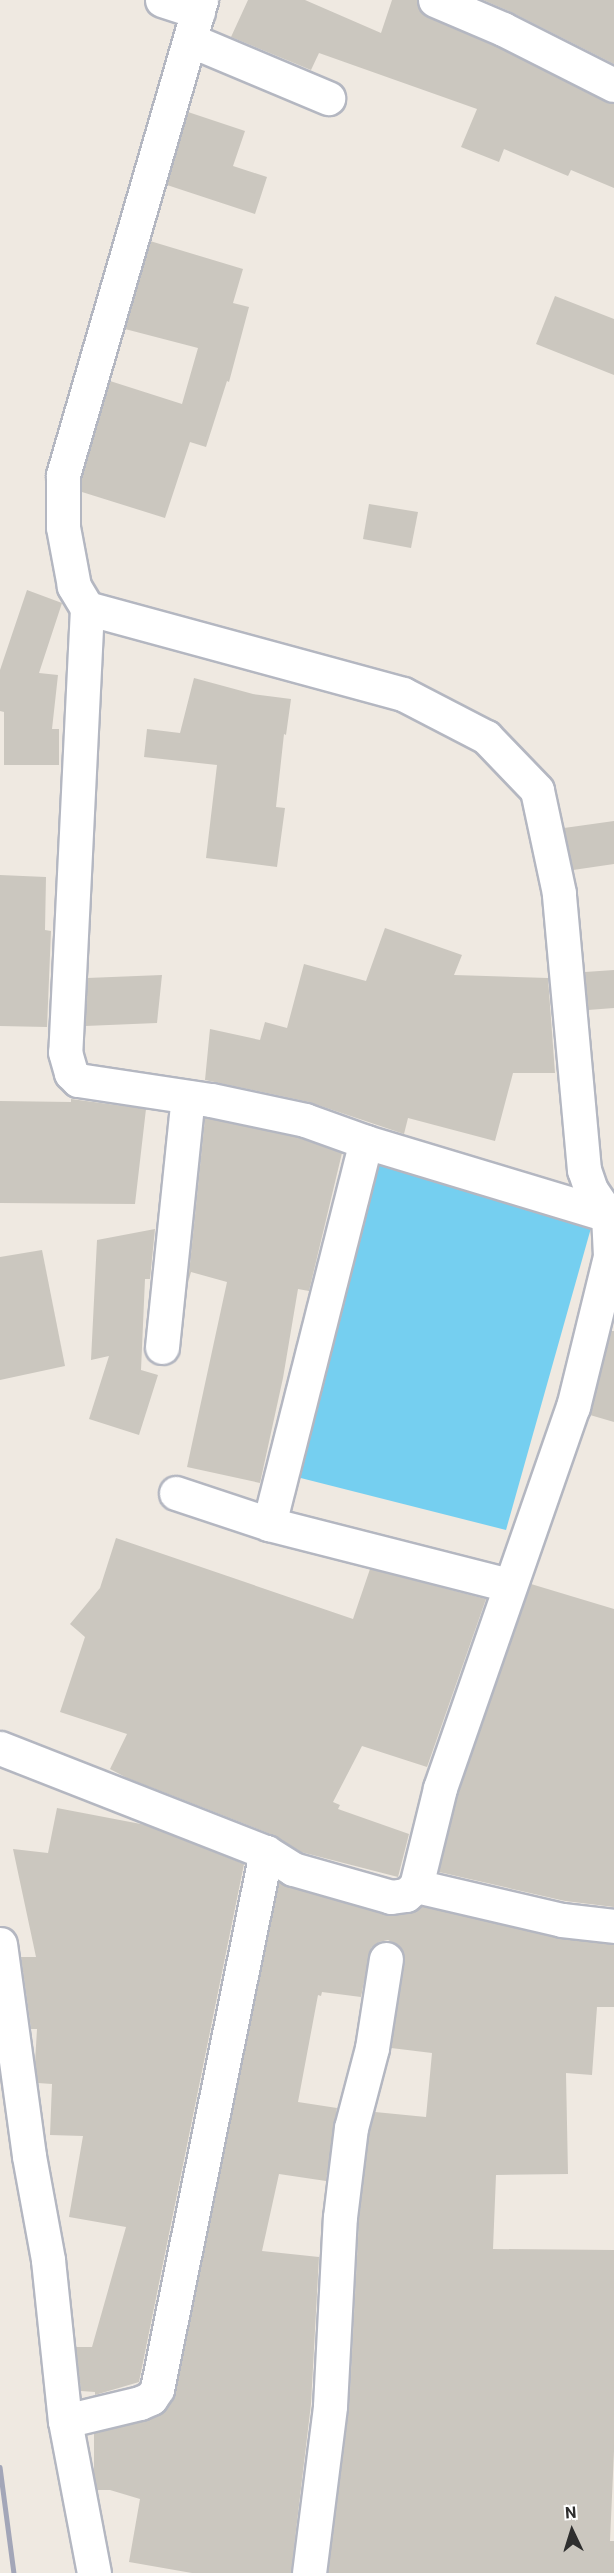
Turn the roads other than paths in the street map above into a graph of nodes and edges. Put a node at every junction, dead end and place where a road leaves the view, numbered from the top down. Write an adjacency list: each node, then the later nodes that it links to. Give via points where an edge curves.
1 (162, 0): 3 (street)
2 (435, 0): 4 (street)
3 (196, 17): 5 (street); 6 (street, via 63,475 63,527 74,586)
4 (614, 84)
5 (328, 98)
6 (87, 608): 7 (street, via 65,1052 71,1073 78,1080); 9 (street, via 403,694 486,737 537,790 559,893 584,1170 591,1190)
7 (188, 1097): 8 (street, via 305,1120); 11 (street)
8 (366, 1142): 9 (street); 13 (street)
9 (608, 1215): 10 (street)
10 (612, 1256): 14 (street, via 573,1407)
11 (162, 1347)
12 (176, 1493): 13 (street)
13 (269, 1524): 14 (street)
14 (509, 1585): 17 (street, via 440,1788)
15 (0, 1748): 16 (street)
16 (266, 1852): 17 (street, via 293,1869 391,1897 406,1895); 21 (street, via 157,2389 151,2398 140,2403)
17 (416, 1886): 18 (street, via 562,1920)
18 (614, 1926)
19 (0, 1944): 21 (street, via 48,2260)
20 (386, 1959): 23 (street, via 372,2048 351,2128 341,2206 330,2406)
21 (65, 2421): 22 (street)
22 (94, 2573)
23 (309, 2573)

